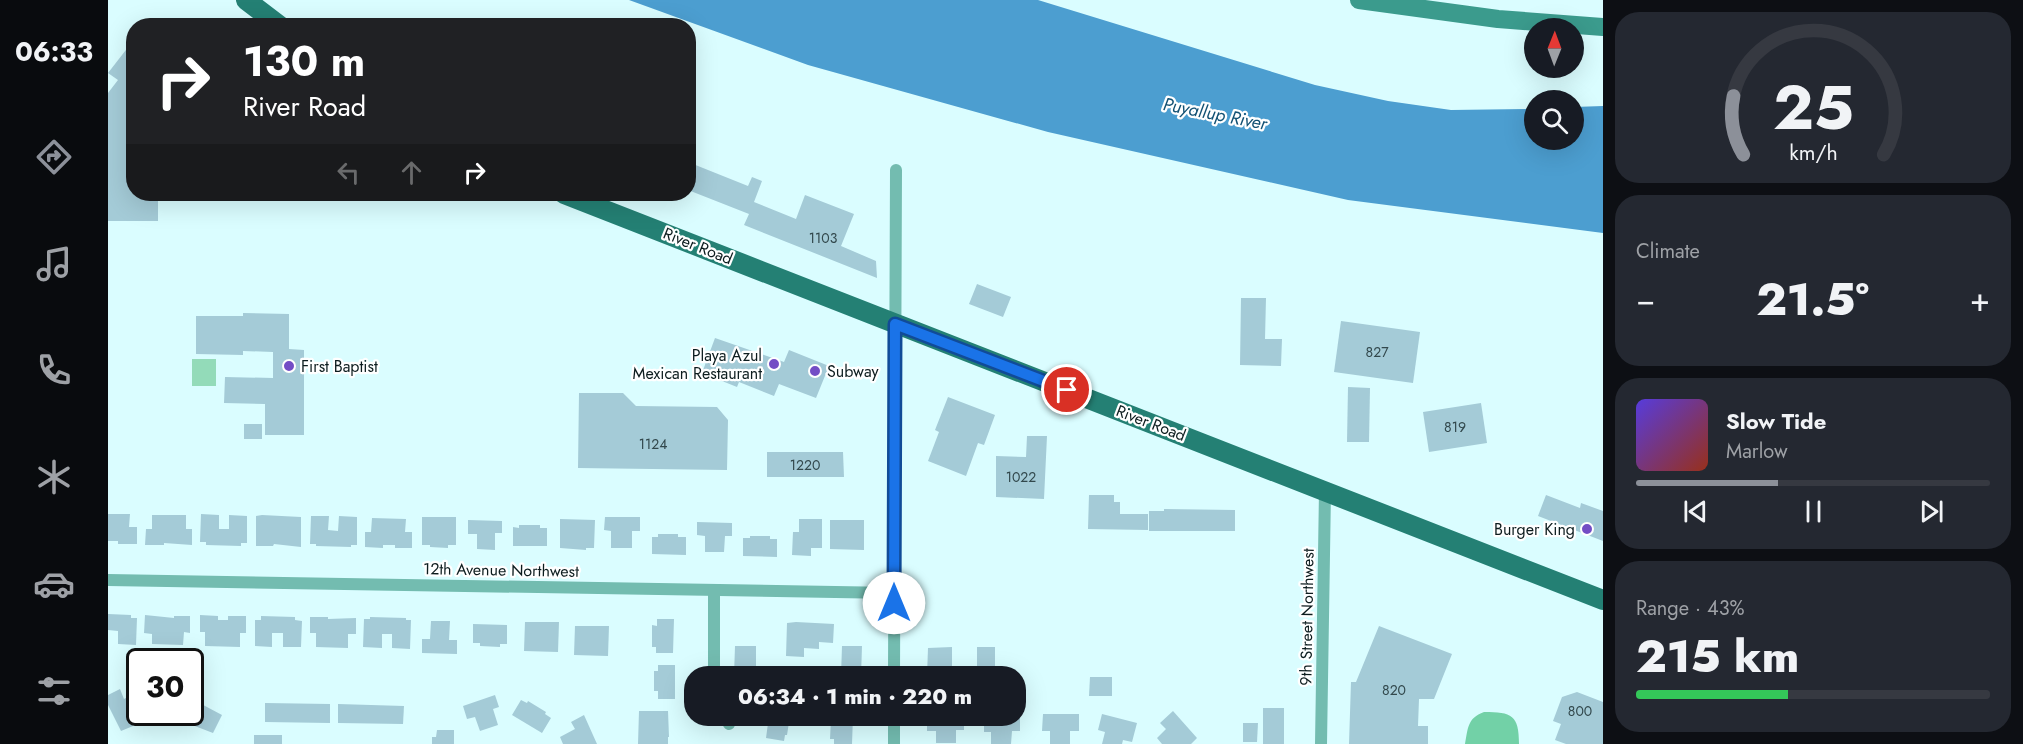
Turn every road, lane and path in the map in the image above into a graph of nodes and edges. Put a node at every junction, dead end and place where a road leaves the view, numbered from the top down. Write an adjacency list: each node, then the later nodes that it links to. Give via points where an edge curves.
1 (246, 0): 3 (main road)
2 (1359, 0): 4 (street, via 1498,19)
3 (270, 18)
4 (1603, 27)
5 (896, 170): 7 (street)
6 (582, 201): 7 (main road, River Road)
7 (895, 324): 8 (main road, River Road); 11 (street)
8 (1325, 490): 12 (main road, River Road); 17 (street, 9th Street Northwest)
9 (108, 580): 10 (street, 12th Avenue Northwest)
10 (714, 590): 11 (street, 12th Avenue Northwest); 13 (street)
11 (894, 593): 14 (street)
12 (1603, 600)
13 (714, 666)
14 (894, 666)
15 (894, 726): 16 (street)
16 (894, 744)
17 (1321, 744)

